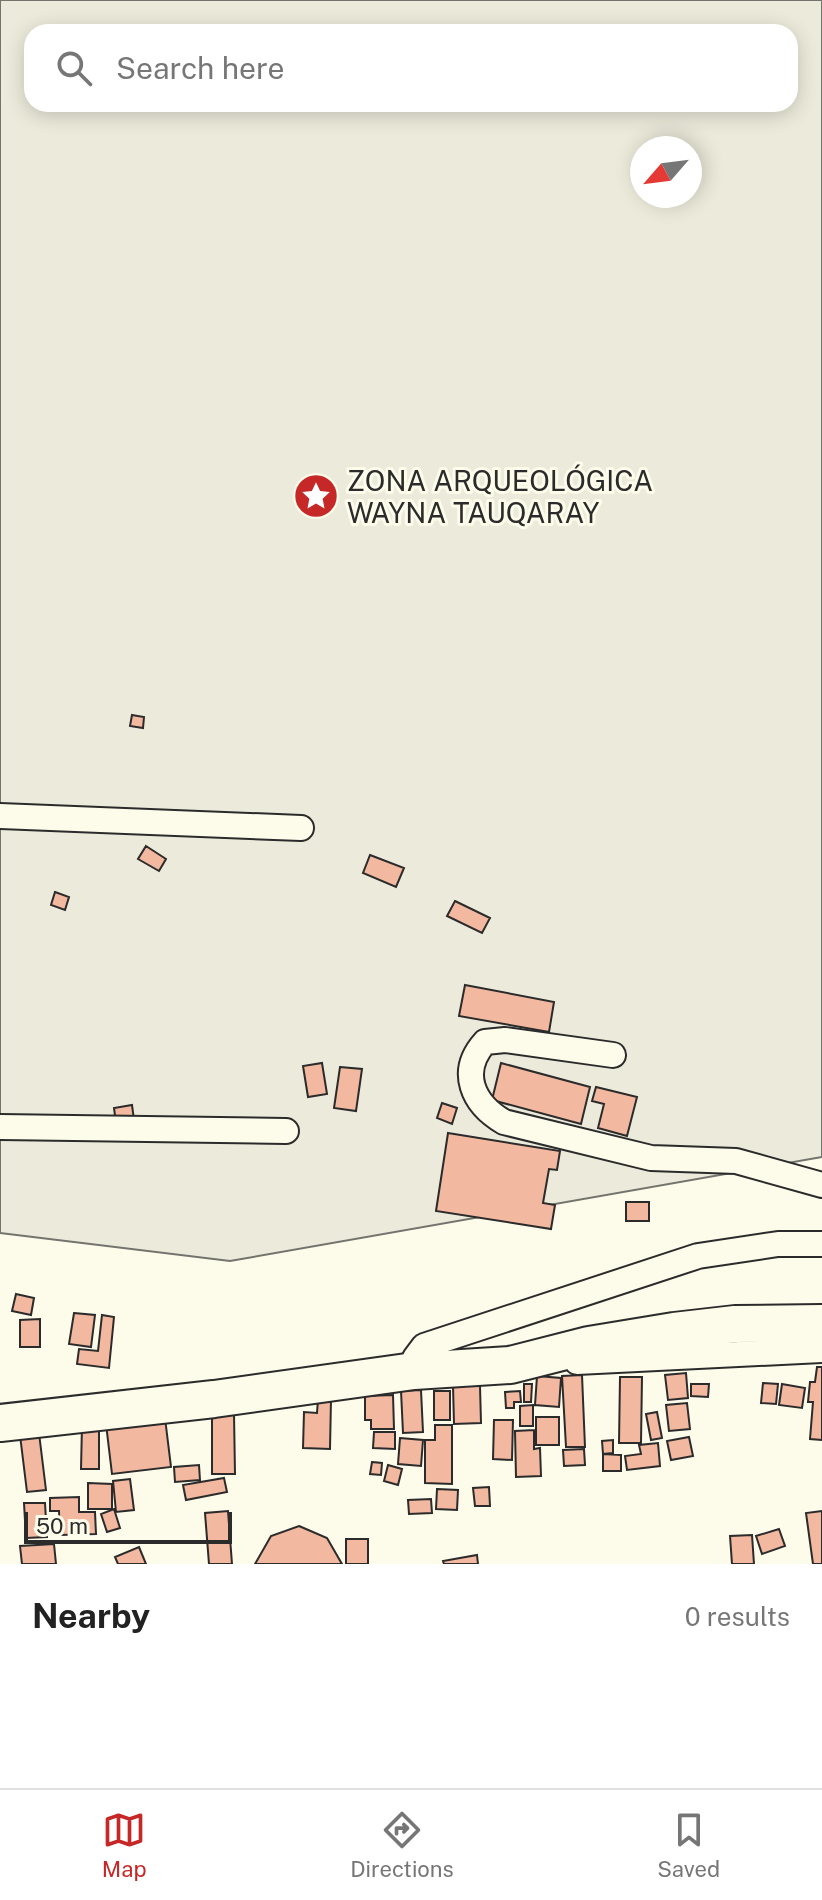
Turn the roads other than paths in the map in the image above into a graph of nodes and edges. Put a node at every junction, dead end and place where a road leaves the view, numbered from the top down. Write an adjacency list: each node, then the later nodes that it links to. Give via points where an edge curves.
1 (0, 816): 2 (street)
2 (301, 828)
3 (613, 1055): 6 (street, via 505,1040 485,1042 473,1055 470,1079 485,1111 504,1122 651,1158 736,1161)
4 (0, 1127): 5 (street)
5 (286, 1131)
6 (822, 1185)
7 (822, 1244): 11 (street, via 778,1244 698,1256 424,1346)
8 (822, 1323): 10 (main road, via 674,1331)
9 (822, 1350): 10 (street)
10 (510, 1365): 11 (main road)
11 (414, 1371): 12 (main road)
12 (0, 1423)

